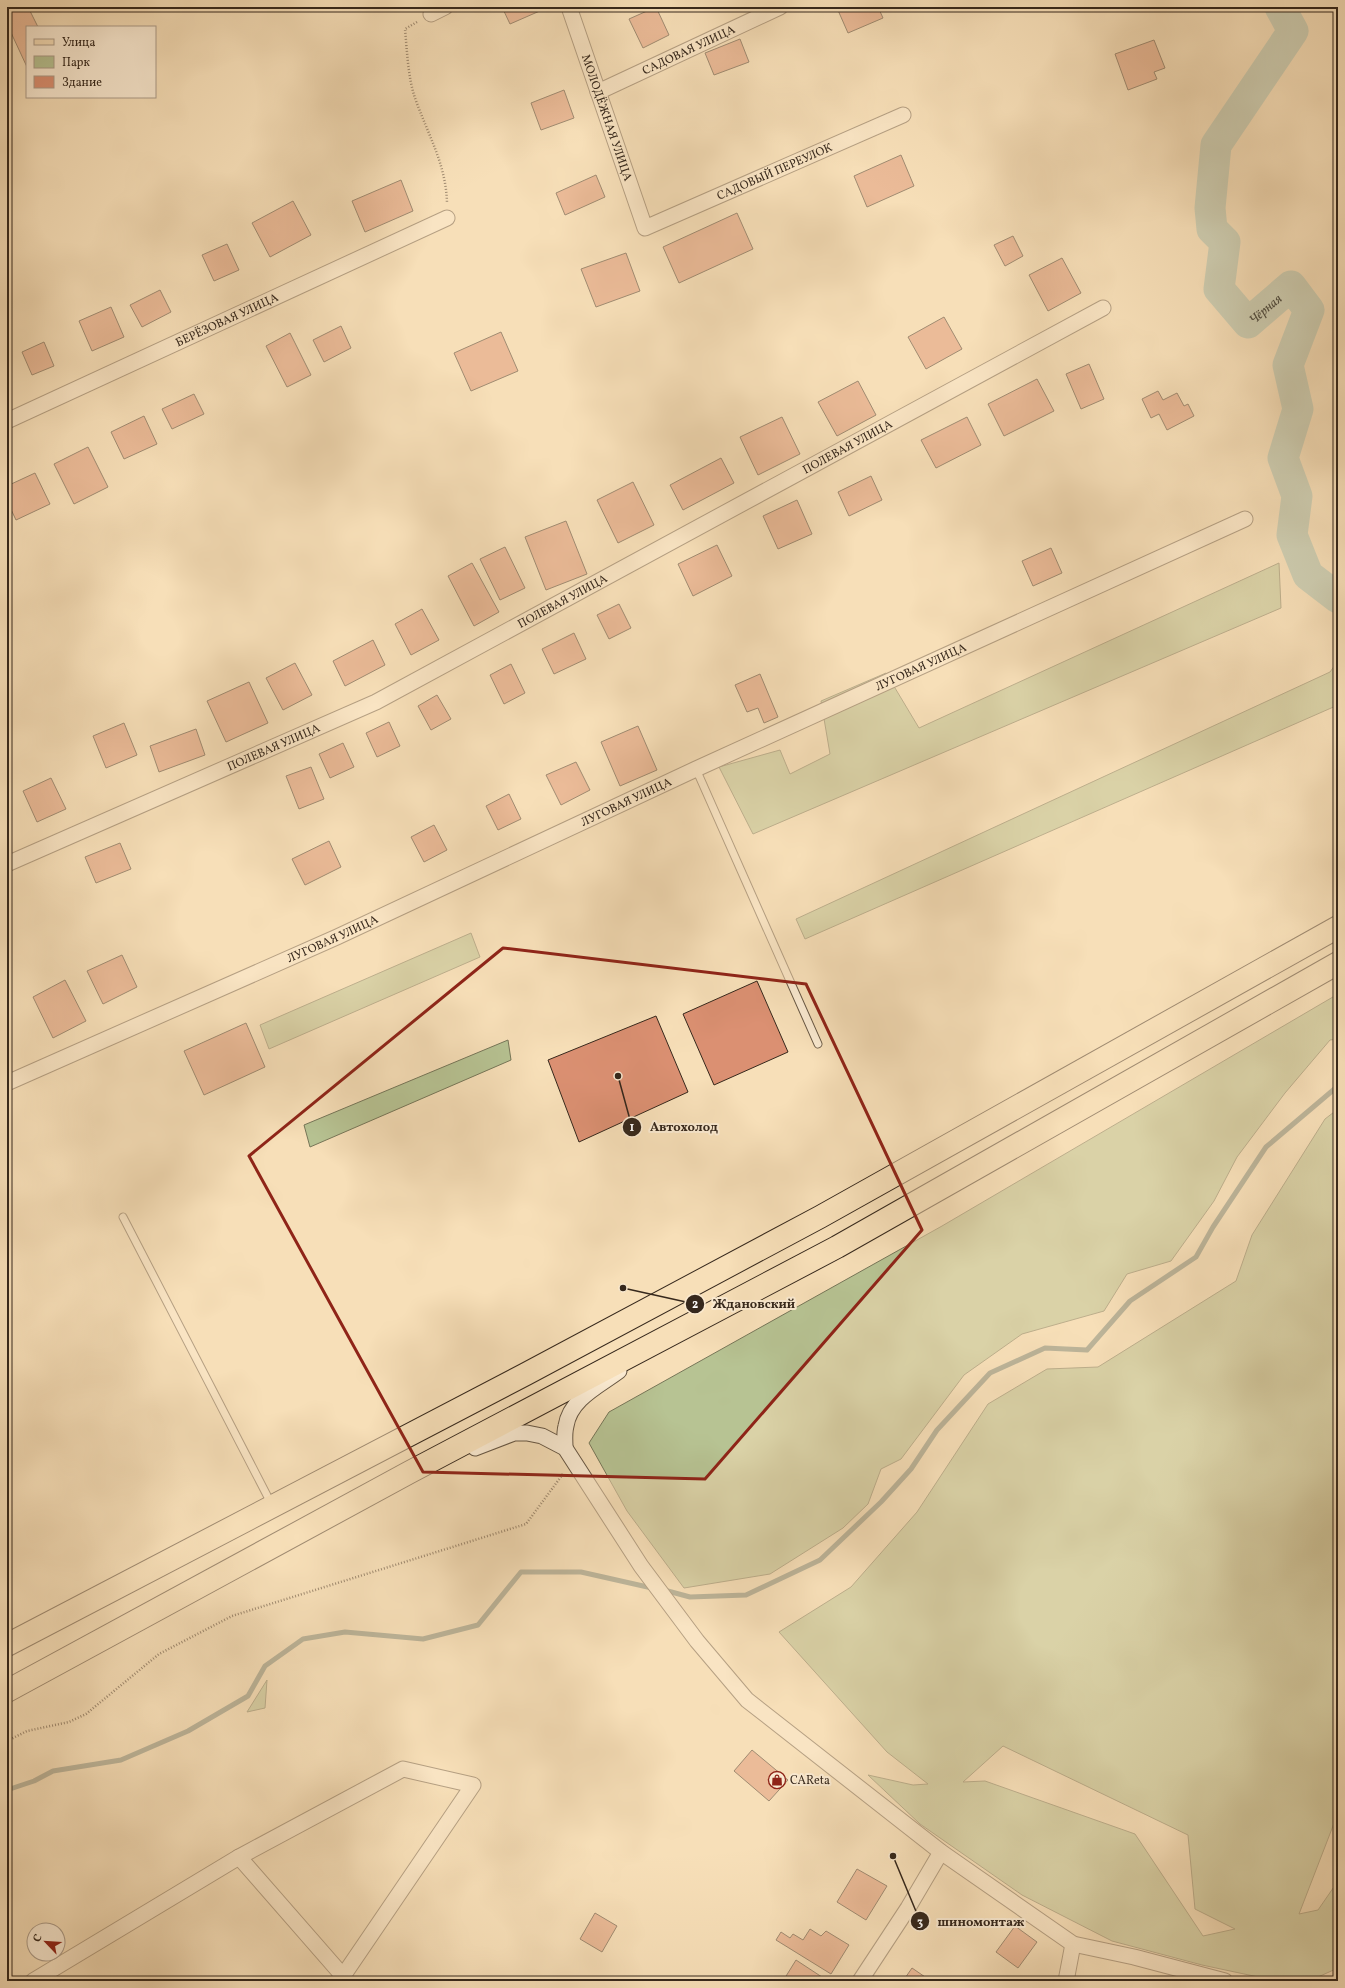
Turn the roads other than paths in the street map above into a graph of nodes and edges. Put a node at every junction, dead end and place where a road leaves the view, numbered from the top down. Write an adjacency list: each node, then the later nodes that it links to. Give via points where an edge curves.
1 (446, 7): 4 (street)
2 (569, 7): 5 (street, МОЛОДЁЖНАЯ УЛИЦА)
3 (780, 7): 5 (street, САДОВАЯ УЛИЦА)
4 (431, 14)
5 (598, 92): 8 (street, МОЛОДЁЖНАЯ УЛИЦА)
6 (903, 115): 8 (street, САДОВЫЙ ПЕРЕУЛОК)
7 (447, 218): 10 (street, БЕРЁЗОВАЯ УЛИЦА)
8 (645, 228)
9 (1103, 308): 13 (street, ПОЛЕВАЯ УЛИЦА, via 376,702)
10 (7, 421)
11 (1244, 519): 12 (street, ЛУГОВАЯ УЛИЦА)
12 (696, 769): 16 (lane); 17 (street, ЛУГОВАЯ УЛИЦА, via 337,937)
13 (7, 864)
14 (1338, 927): 22 (main road, via 820,1217)
15 (1338, 963): 19 (main road, via 837,1247)
16 (818, 1044)
17 (7, 1083)
18 (123, 1217): 22 (lane)
19 (660, 1341): 20 (street, via 578,1401 566,1426); 21 (main road)
20 (569, 1454): 21 (street, via 542,1436 514,1433); 25 (street, via 641,1566 697,1641 747,1700)
21 (410, 1472): 24 (main road)
22 (273, 1506): 23 (main road)
23 (7, 1645)
24 (7, 1692)
25 (941, 1852): 27 (street); 30 (street)
26 (239, 1857): 28 (street); 28 (street, via 403,1768 473,1785); 29 (street)
27 (1073, 1944): 31 (street); 32 (street)
28 (340, 1979)
29 (33, 1981)
30 (860, 1981)
31 (1066, 1981)
32 (1225, 1981)

